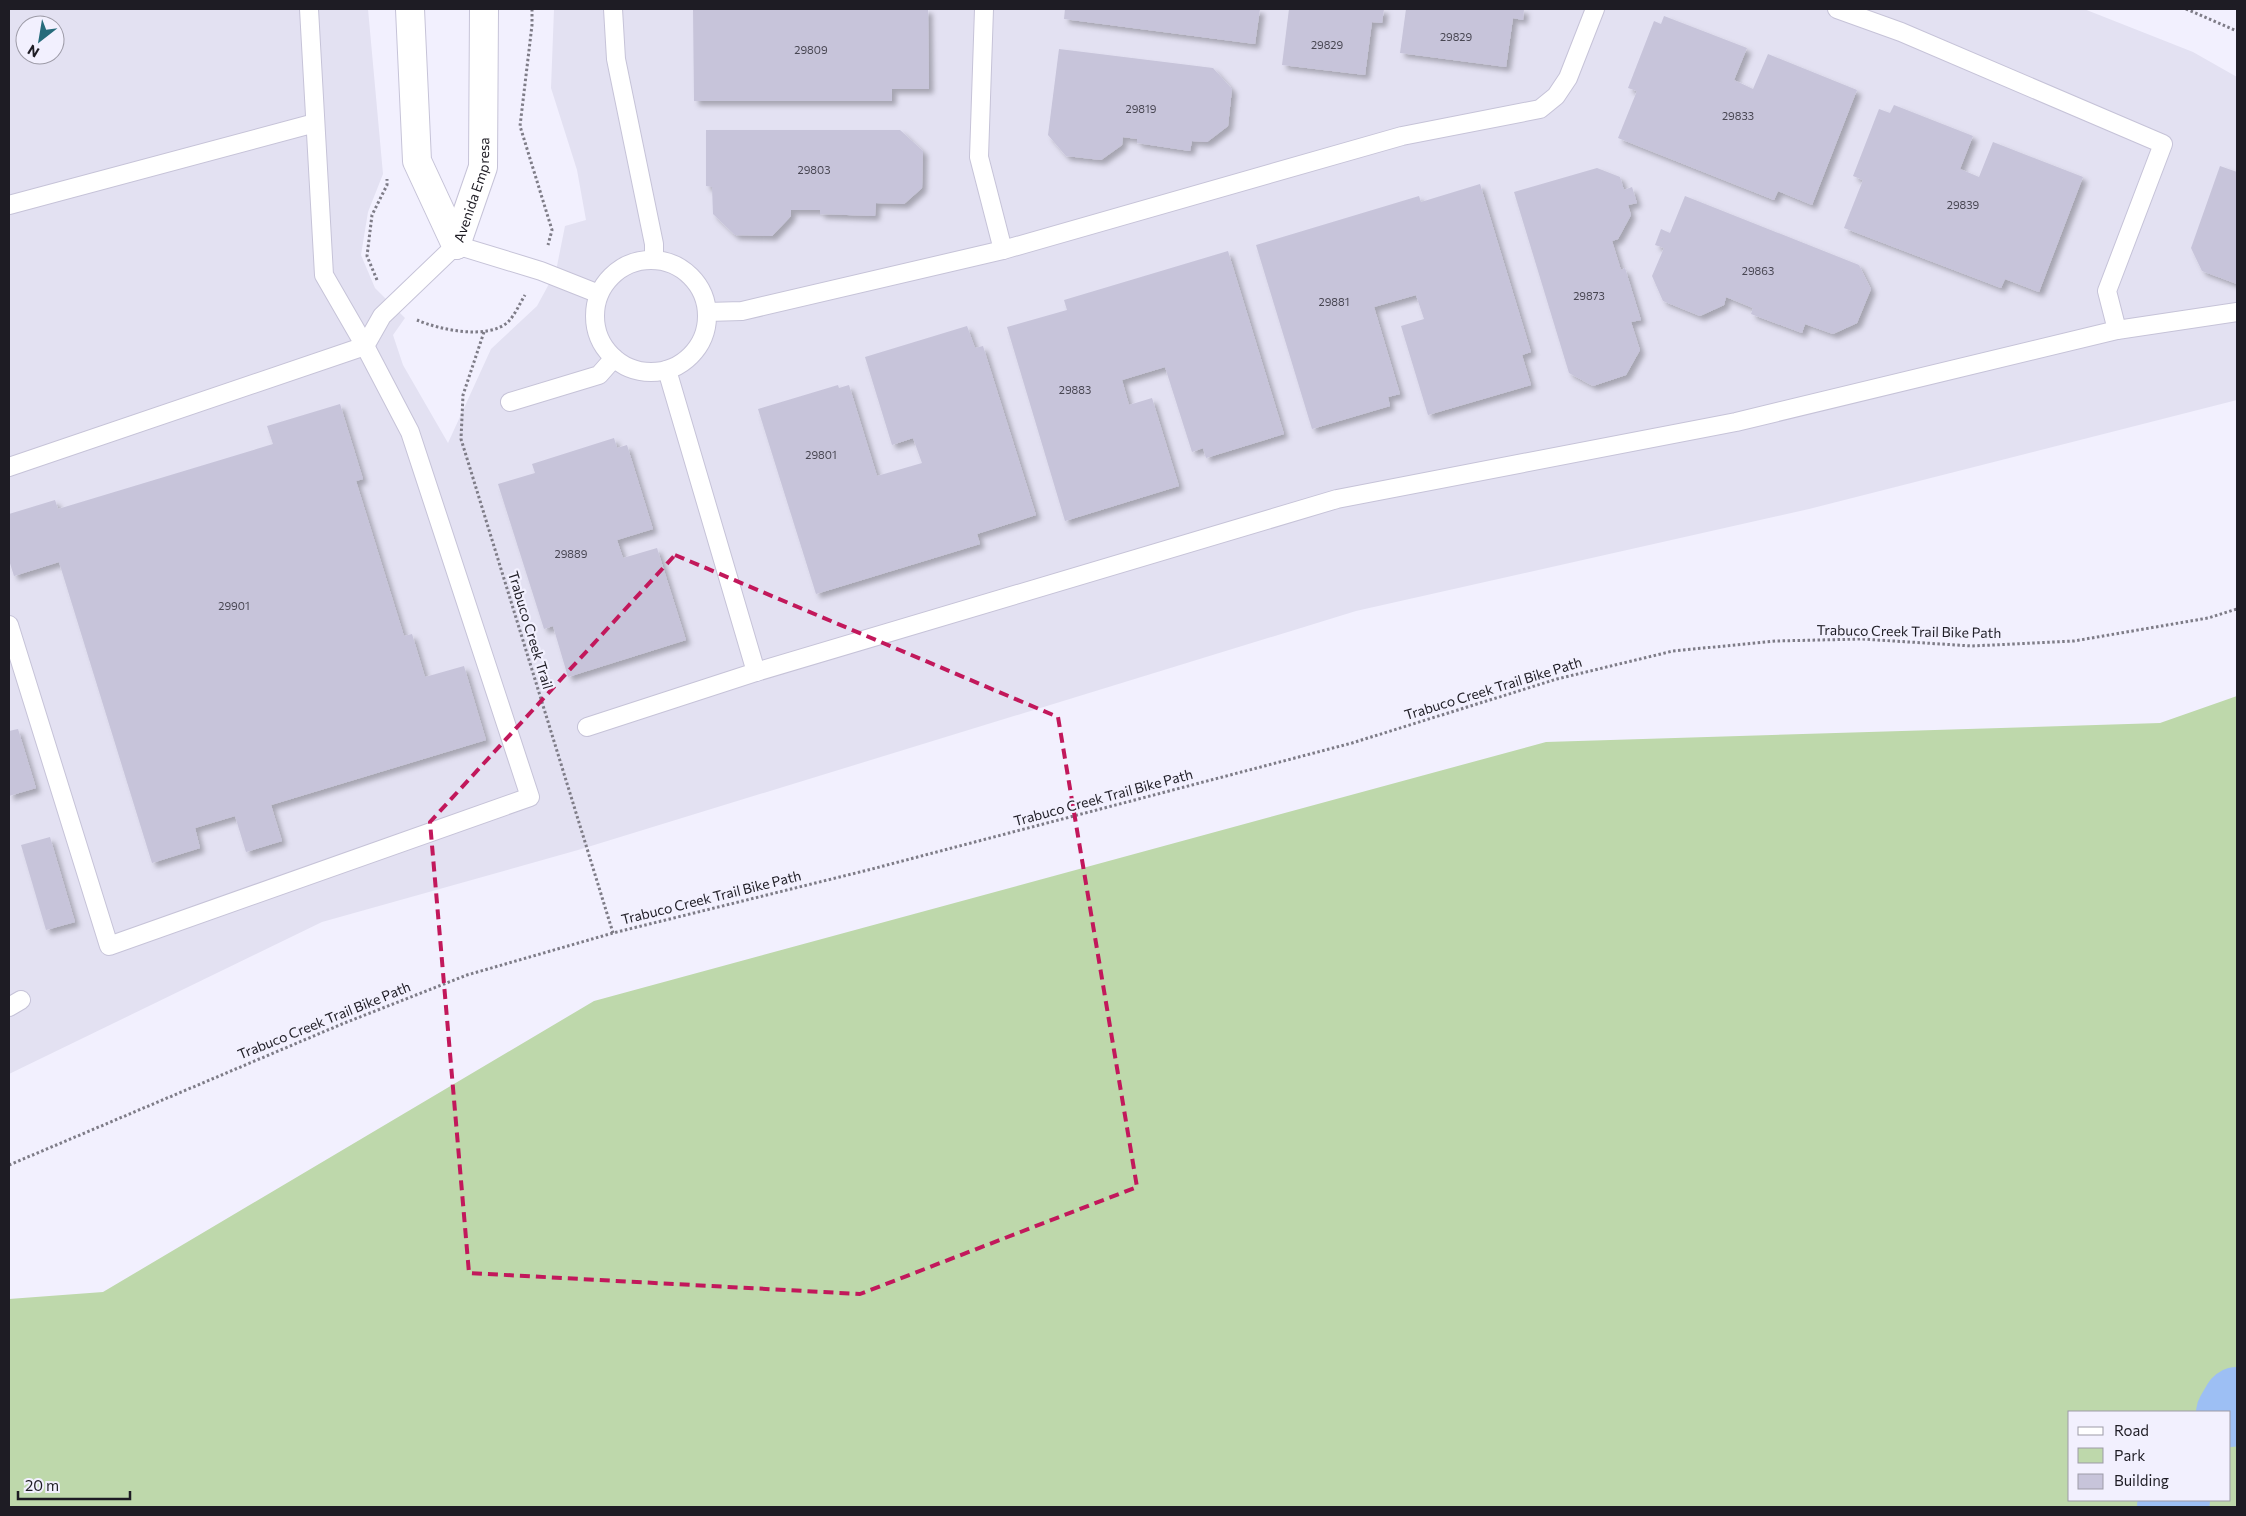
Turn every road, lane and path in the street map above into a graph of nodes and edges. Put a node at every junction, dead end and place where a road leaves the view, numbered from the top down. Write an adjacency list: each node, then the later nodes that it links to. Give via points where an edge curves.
1 (309, 9): 10 (lane)
2 (410, 9): 12 (street, Avenida Empresa, via 417,161)
3 (484, 9): 12 (street, Avenida Empresa, via 483,167)
4 (613, 9): 14 (lane, via 616,59 654,244)
5 (984, 9): 13 (lane, via 979,157)
6 (1595, 9): 13 (lane, via 1568,78 1556,96 1540,109 1402,136)
7 (1837, 9): 18 (lane, via 1901,32 2163,144 2107,291)
8 (2186, 9): 9 (path)
9 (2237, 31)
10 (315, 123): 11 (lane); 20 (lane, via 324,275)
11 (9, 205)
12 (456, 245): 15 (lane, via 541,271); 20 (lane, via 382,316)
13 (1003, 250): 16 (lane, via 742,311)
14 (654, 260): 15 (lane, via 621,268); 16 (lane, via 684,270 700,289)
15 (599, 294): 21 (lane, via 596,328)
16 (707, 312): 22 (lane, via 705,331 697,348 684,362)
17 (2237, 312): 18 (lane)
18 (2117, 330): 27 (lane, via 1736,422 1337,499)
19 (484, 332): 29 (path, Trabuco Creek Trail, via 463,394 461,439)
20 (365, 346): 24 (lane); 26 (lane, via 410,432 530,797 109,946)
21 (614, 358): 22 (lane, via 630,368 648,372); 23 (lane, via 599,375)
22 (667, 370): 27 (lane)
23 (510, 402)
24 (9, 467)
25 (2237, 609): 29 (path, Trabuco Creek Trail Bike Path, via 2208,618 2074,641 1972,646 1862,639 1776,641 1673,651 1557,679 1352,742 1140,800)
26 (9, 625)
27 (756, 672): 28 (lane)
28 (587, 727)
29 (613, 932): 30 (path, Trabuco Creek Trail Bike Path, via 467,975 342,1024)
30 (9, 1165)

